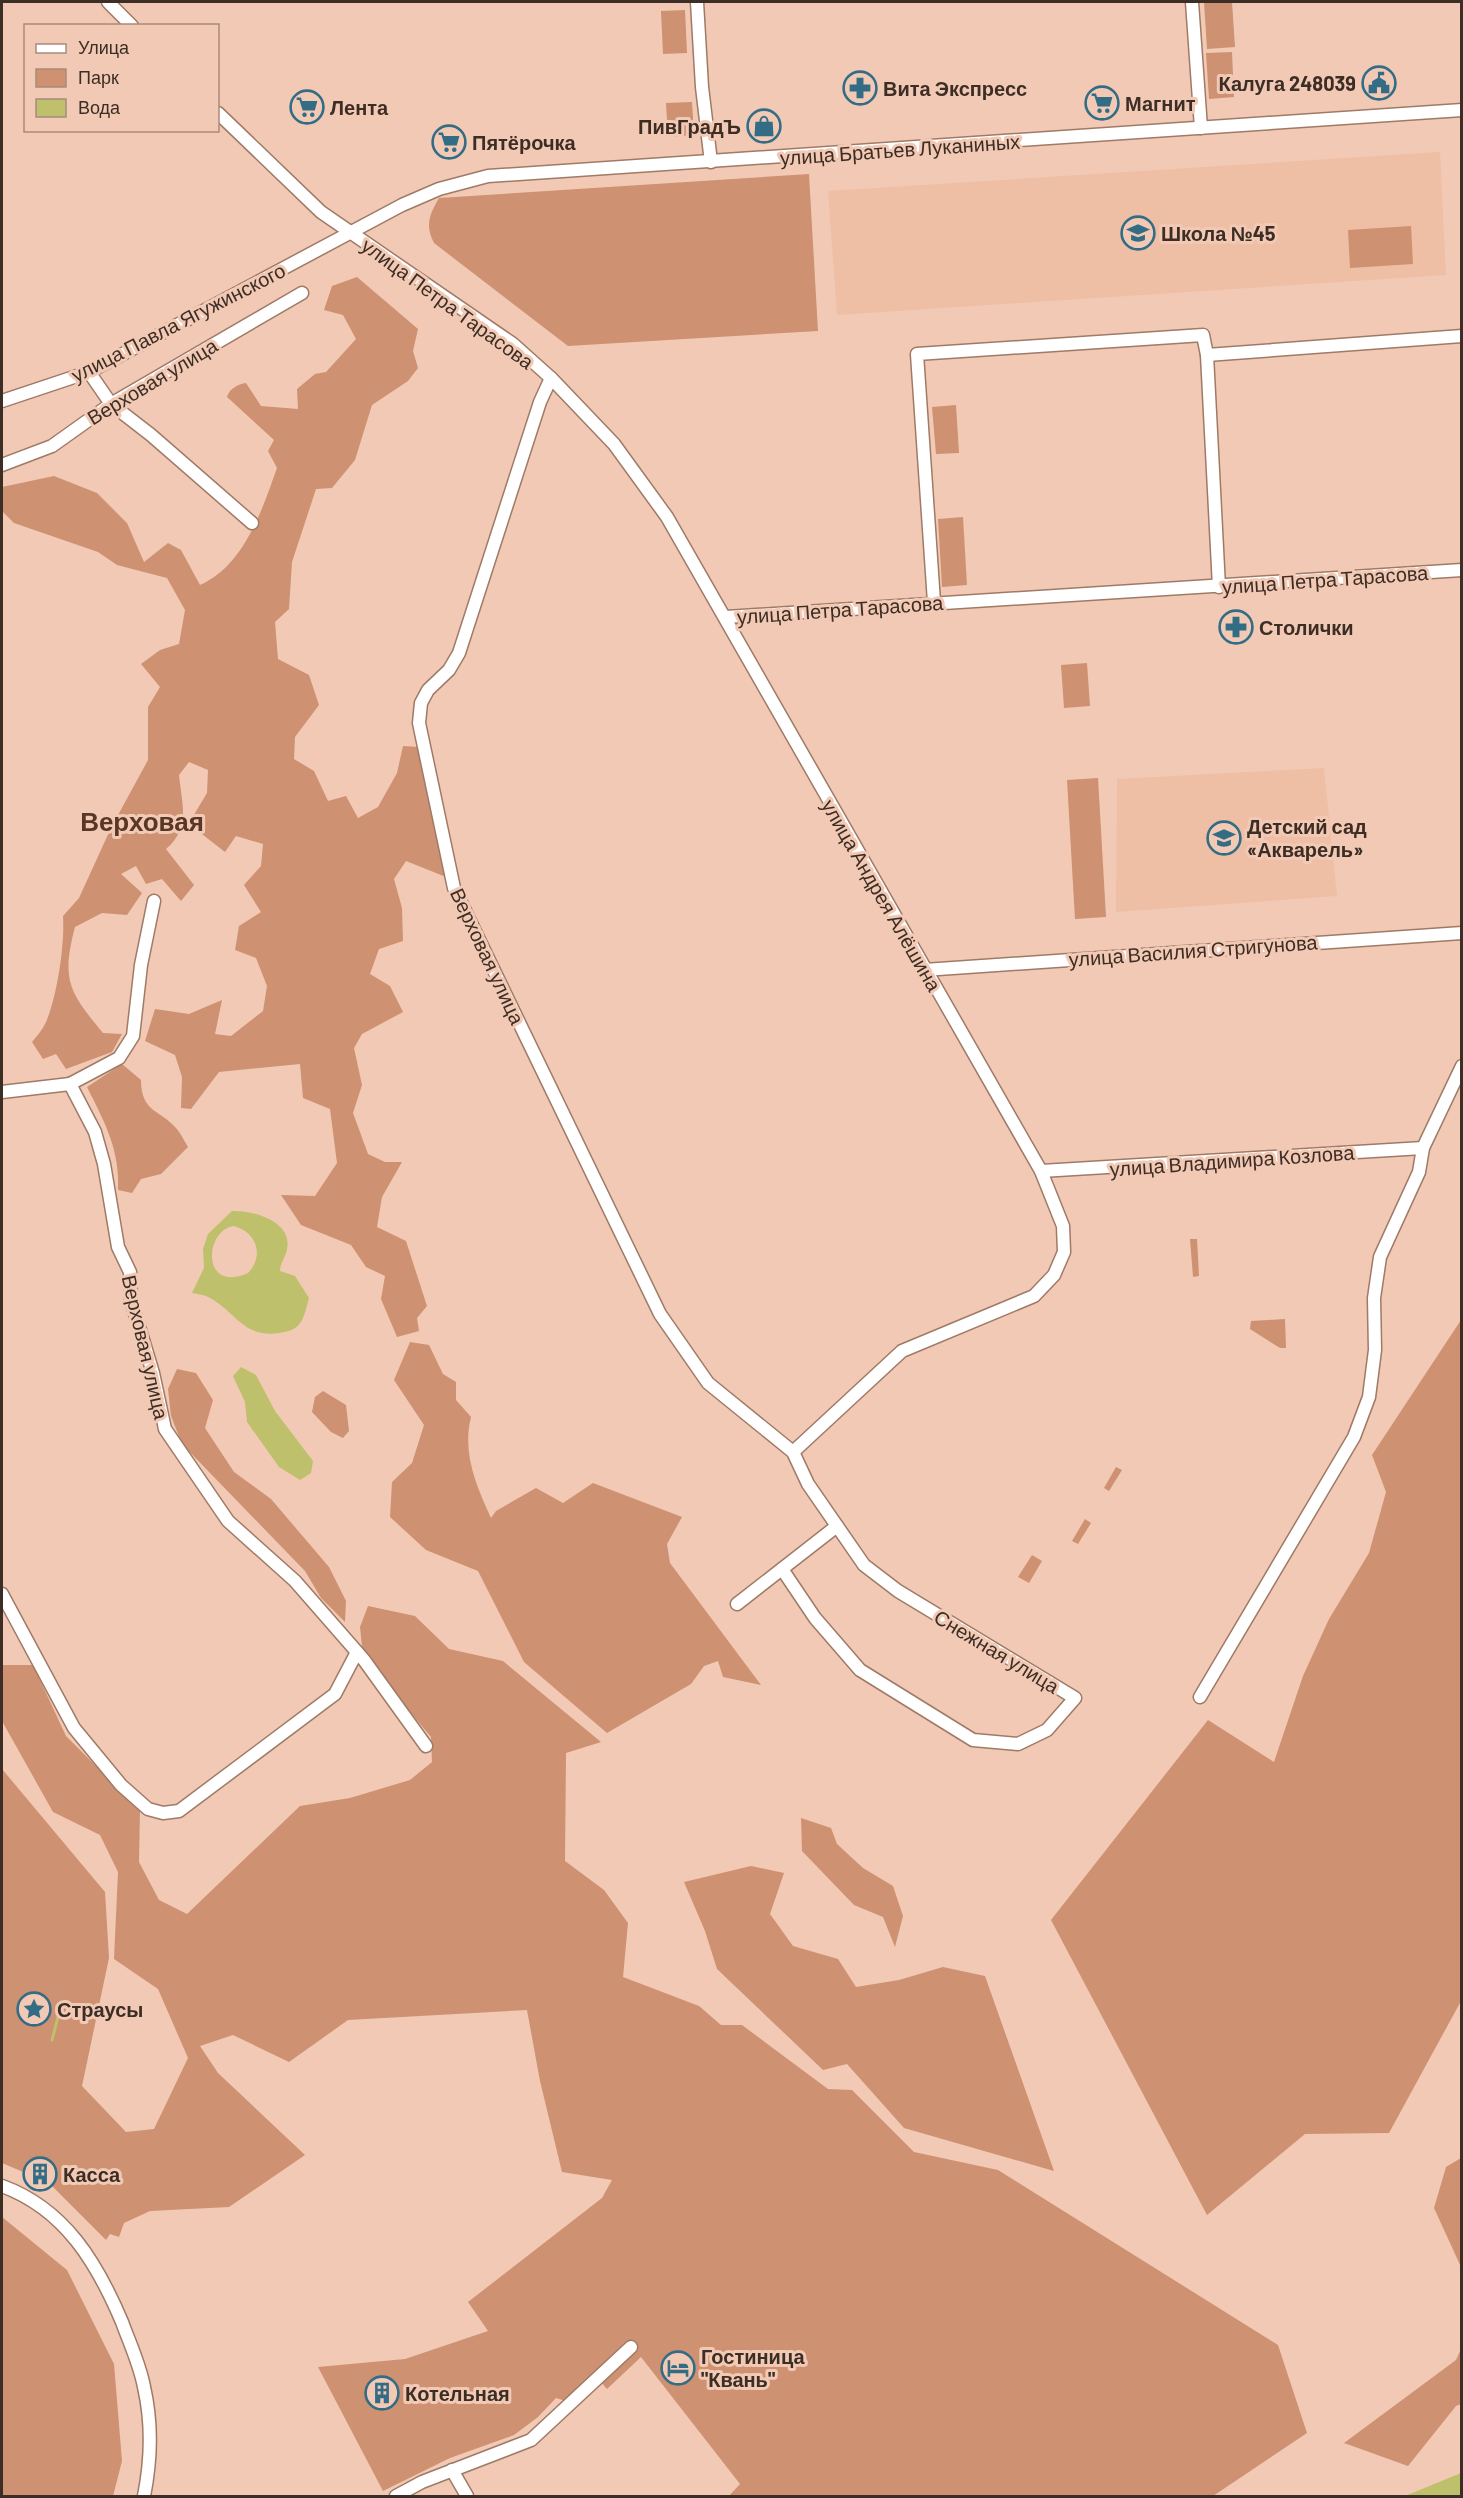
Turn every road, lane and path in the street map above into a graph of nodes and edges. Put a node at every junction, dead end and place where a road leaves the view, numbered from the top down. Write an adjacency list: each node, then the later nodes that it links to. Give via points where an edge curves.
1 (108, 2): 4 (street)
2 (697, 2): 8 (street)
3 (1192, 2): 7 (street)
4 (130, 24)
5 (1461, 110): 7 (street, улица Братьев Луканиных)
6 (219, 114): 9 (street, via 321,212)
7 (1201, 128): 8 (street, улица Братьев Луканиных)
8 (711, 162): 9 (street, улица Братьев Луканиных, via 488,176 439,189)
9 (352, 234): 13 (street, улица Павла Ягужинского); 14 (street, улица Петра Тарасова, via 513,344)
10 (302, 293): 16 (street, Верховая улица)
11 (1461, 336): 12 (street)
12 (1207, 355): 20 (street); 21 (street, via 1203,335 917,354)
13 (89, 372): 15 (street, улица Павла Ягужинского); 16 (street)
14 (551, 378): 22 (street, улица Петра Тарасова, via 614,444 668,517); 31 (street, Верховая улица, via 459,653 421,703 419,723 454,888 660,1314 708,1383)
15 (2, 400)
16 (111, 404): 17 (street, Верховая улица, via 52,446); 18 (street)
17 (2, 465)
18 (252, 524)
19 (1461, 570): 20 (street, улица Петра Тарасова)
20 (1220, 587): 21 (street, улица Петра Тарасова)
21 (934, 602): 22 (street, улица Петра Тарасова)
22 (726, 617): 25 (street, улица Андрея Алёшина)
23 (154, 901): 27 (street, via 141,965 133,1036 119,1058)
24 (1461, 933): 25 (street, улица Василия Стригунова)
25 (924, 970): 30 (street, улица Андрея Алёшина)
26 (1461, 1066): 29 (street)
27 (70, 1084): 28 (street); 36 (street, Верховая улица, via 95,1132 104,1164 118,1247 130,1272 131,1300 165,1430 228,1521 295,1581)
28 (2, 1092)
29 (1423, 1148): 30 (street, улица Владимира Козлова); 37 (street, via 1419,1172 1380,1257 1369,1397 1354,1437)
30 (1041, 1171): 31 (street, улица Андрея Алёшина, via 1063,1226 1065,1252 1054,1275 1034,1296 902,1351)
31 (793, 1452): 32 (street, Снежная улица, via 808,1484)
32 (837, 1526): 33 (street); 33 (street, Снежная улица, via 864,1565 898,1591 1075,1698 1061,1716 1047,1730 1018,1744 973,1740 860,1670 815,1618)
33 (782, 1569): 35 (street)
34 (2, 1594): 36 (street, via 74,1728 121,1785 148,1809 163,1814 178,1811 335,1695)
35 (737, 1604)
36 (357, 1652): 38 (street, Верховая улица)
37 (1200, 1697)
38 (426, 1746)
39 (2, 2186): 42 (street, via 42,2208 71,2234 93,2261 112,2301 145,2388 149,2456)
40 (631, 2348): 41 (street, via 531,2440)
41 (452, 2470): 43 (street); 44 (street)
42 (144, 2496)
43 (396, 2496)
44 (467, 2496)

